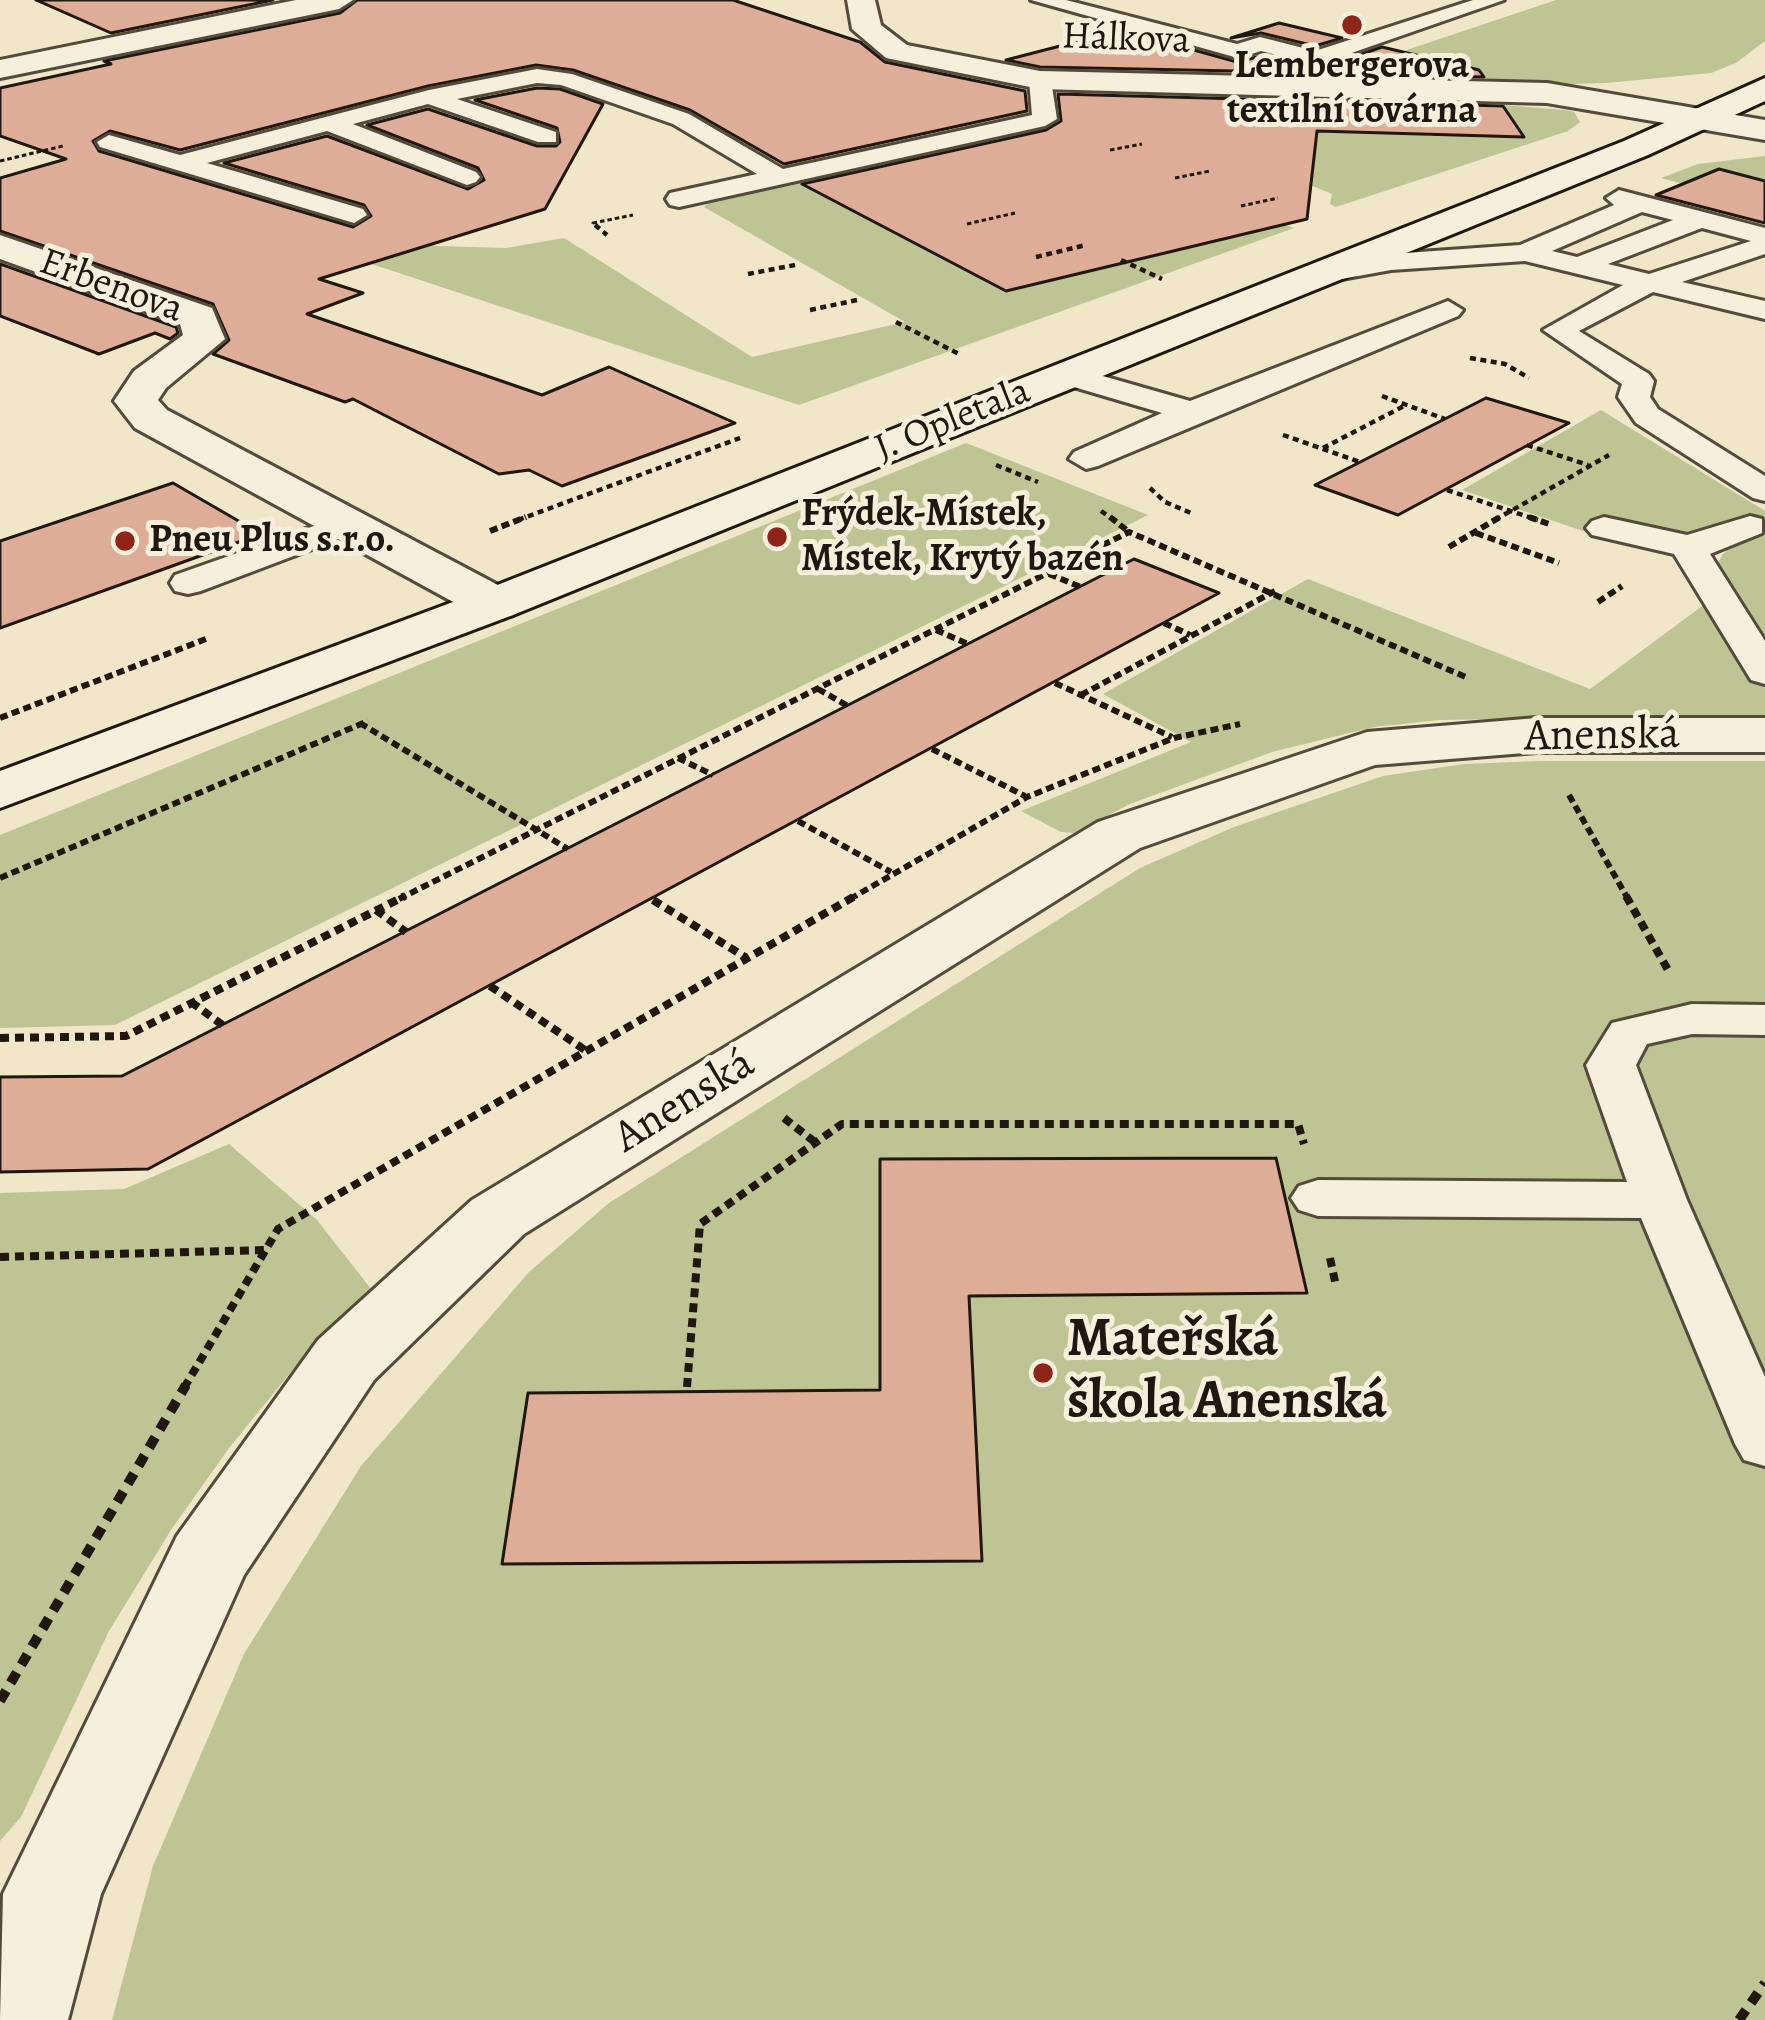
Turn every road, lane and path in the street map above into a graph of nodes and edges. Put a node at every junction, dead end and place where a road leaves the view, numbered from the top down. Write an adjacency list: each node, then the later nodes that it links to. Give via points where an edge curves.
1 (340, 0): 6 (street)
2 (861, 0): 7 (street, Hálkova, via 867,29 897,52)
3 (1041, 0): 5 (lane, via 1238,51 1260,44)
4 (1494, 0): 5 (lane)
5 (1312, 59): 9 (lane)
6 (0, 69)
7 (1040, 80): 9 (street, Hálkova); 21 (lane, via 1045,119)
8 (1765, 88): 11 (street, J. Opletala)
9 (1450, 91): 11 (street, Hálkova, via 1547,93)
10 (429, 97): 12 (lane); 14 (lane); 21 (lane, via 510,77 564,79 681,119)
11 (1709, 118): 13 (street, Hálkova); 40 (street, J. Opletala)
12 (328, 123): 18 (lane); 20 (lane)
13 (1765, 130)
14 (547, 137)
15 (110, 142): 18 (lane)
16 (1142, 144): 17 (path)
17 (1110, 150)
18 (183, 162): 27 (lane)
19 (1210, 171): 22 (path)
20 (467, 177)
21 (781, 178): 24 (lane)
22 (1175, 178)
23 (1278, 198): 25 (path)
24 (679, 200)
25 (1241, 206)
26 (1015, 213): 29 (path)
27 (354, 215)
28 (1669, 221): 30 (lane); 34 (lane, via 1599,221); 38 (lane); 38 (lane)
29 (967, 224)
30 (1765, 236)
31 (1086, 245): 35 (path)
32 (1765, 245): 42 (lane)
33 (0, 246): 66 (street, Erbenova, via 198,317 204,339 149,380 136,401 151,419)
34 (1525, 253): 38 (lane); 40 (lane)
35 (1036, 257)
36 (1121, 260): 41 (path)
37 (795, 265): 39 (path)
38 (1580, 268): 42 (lane)
39 (748, 274)
40 (1314, 276): 50 (street, J. Opletala)
41 (1163, 280)
42 (1646, 284): 46 (lane); 64 (lane, via 1558,330 1638,381 1634,397 1647,416)
43 (857, 300): 44 (path)
44 (810, 310)
45 (1448, 310): 54 (lane)
46 (1765, 310)
47 (896, 322): 48 (path)
48 (961, 355)
49 (1454, 358): 51 (path, via 1505,364)
50 (1068, 375): 54 (lane); 75 (street, J. Opletala)
51 (1541, 386)
52 (1374, 394): 53 (path)
53 (1406, 405): 55 (path); 59 (path)
54 (1192, 412): 60 (lane)
55 (1445, 419)
56 (1265, 428): 59 (path)
57 (1617, 444): 62 (path)
58 (1527, 446): 62 (path)
59 (1322, 448): 61 (path)
60 (1086, 459)
61 (1360, 462)
62 (1590, 465): 70 (path)
63 (1142, 481): 65 (path)
64 (1765, 491)
65 (1191, 513)
66 (345, 525): 72 (lane); 75 (street, Erbenova)
67 (1750, 526): 69 (lane)
68 (1604, 528): 69 (lane)
69 (1687, 546): 80 (lane)
70 (1448, 547)
71 (1048, 573): 73 (path); 74 (path, via 1129,532); 77 (path)
72 (188, 583)
73 (1081, 587)
74 (1275, 591): 78 (path); 81 (path)
75 (495, 604): 82 (street, J. Opletala)
76 (1164, 623): 78 (path)
77 (935, 629): 79 (path); 84 (path)
78 (1192, 635): 85 (path)
79 (968, 644)
80 (1765, 672)
81 (1470, 678)
82 (285, 681): 93 (street, J. Opletala); 96 (path)
83 (1055, 683): 85 (path)
84 (817, 689): 86 (path); 91 (path)
85 (1081, 695): 89 (path)
86 (848, 706)
87 (1538, 735): 88 (street, Anenská); 105 (path); 117 (street, Anenská, via 1367,749 1119,835 498,1217 346,1360 208,1560)
88 (1765, 735)
89 (1174, 738)
90 (932, 749): 94 (path)
91 (678, 758): 92 (path); 96 (path)
92 (713, 775)
93 (0, 791)
94 (1027, 797)
95 (798, 821): 98 (path)
96 (532, 831): 97 (path); 100 (path)
97 (568, 849)
98 (891, 872)
99 (652, 900): 102 (path)
100 (376, 910): 101 (path); 104 (path)
101 (406, 932)
102 (745, 957)
103 (490, 986): 109 (path)
104 (191, 1002): 107 (path); 108 (path, via 126,1036)
105 (1692, 1018): 106 (lane); 111 (lane, via 1629,1033 1611,1065)
106 (1765, 1020)
107 (224, 1026)
108 (0, 1039)
109 (585, 1050)
110 (1318, 1198): 111 (lane); 114 (path); 115 (path, via 1298,1124 842,1124 700,1224)
111 (1660, 1200): 116 (lane)
112 (266, 1250): 113 (path)
113 (0, 1257)
114 (1336, 1286)
115 (687, 1387)
116 (1765, 1444)
117 (26, 1894): 119 (street, Anenská)
118 (1765, 1983): 120 (path)
119 (16, 2020)
120 (1739, 2020)

